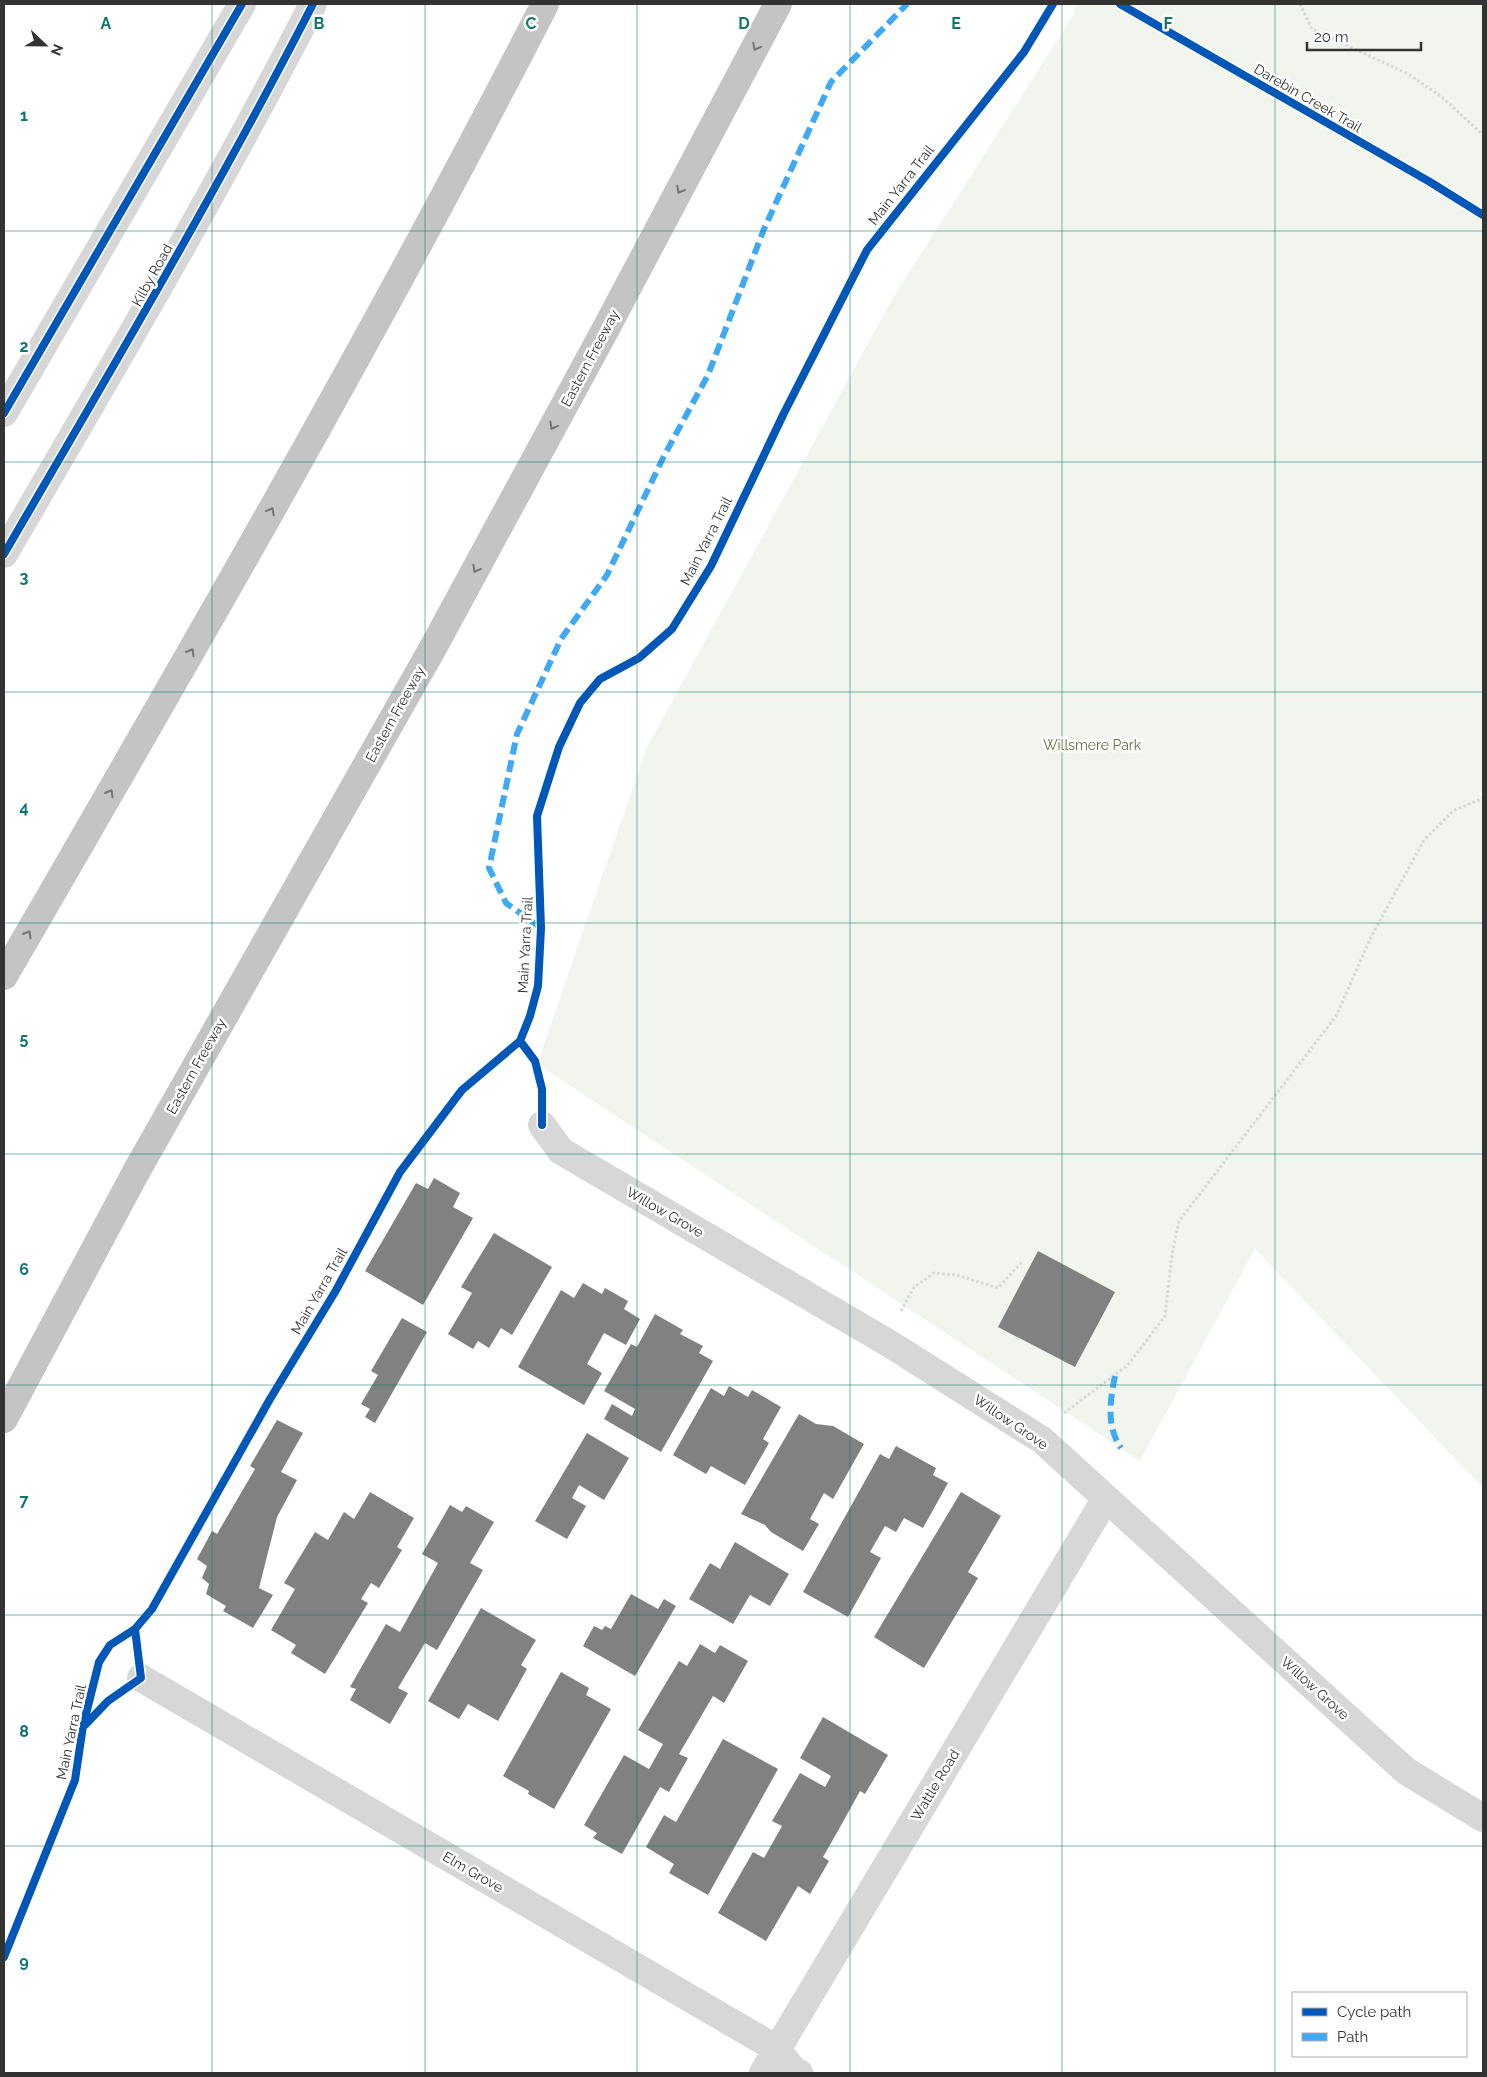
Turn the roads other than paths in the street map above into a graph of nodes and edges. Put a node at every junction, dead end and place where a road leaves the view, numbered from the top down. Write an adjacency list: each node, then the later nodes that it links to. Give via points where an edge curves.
1 (242, 4): 5 (street)
2 (313, 4): 6 (street, Kilby Road, via 241,142)
3 (545, 4): 7 (highway, one-way to 3, via 229,587 419,243)
4 (778, 4): 9 (highway, Eastern Freeway, one-way to 9, via 434,646 136,1172)
5 (4, 414)
6 (4, 554)
7 (4, 976)
8 (542, 1125): 10 (street, Willow Grove, via 561,1151 890,1344 1042,1440)
9 (4, 1419)
10 (1106, 1498): 12 (street, Willow Grove, via 1406,1771); 13 (street, Wattle Road)
11 (141, 1678): 13 (street, Elm Grove)
12 (1483, 1818)
13 (777, 2049): 14 (street, Wattle Road); 15 (street, Elm Grove)
14 (763, 2073)
15 (799, 2073)

